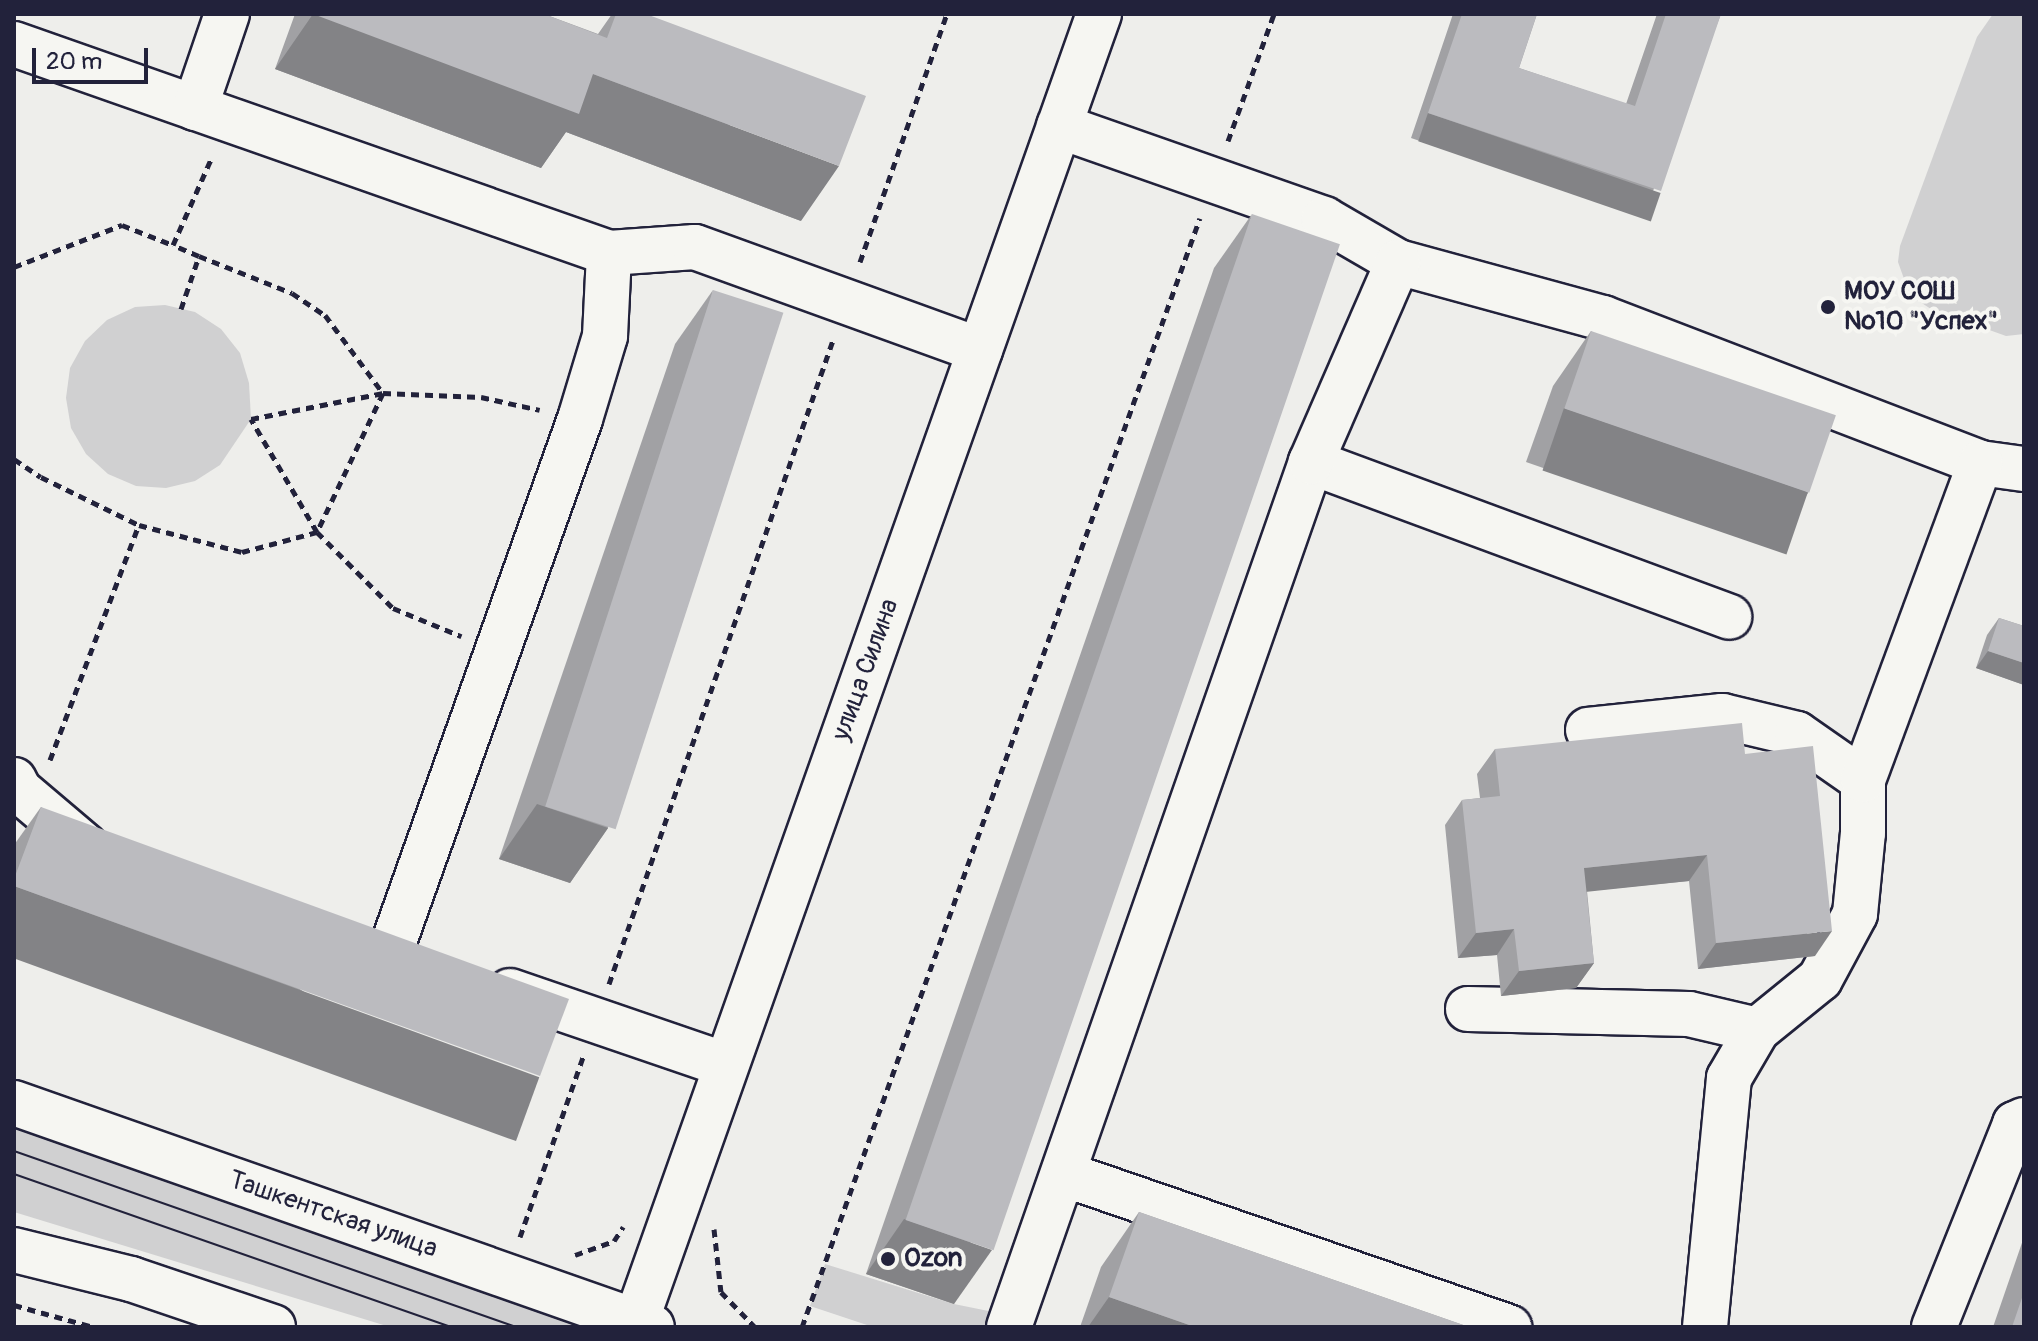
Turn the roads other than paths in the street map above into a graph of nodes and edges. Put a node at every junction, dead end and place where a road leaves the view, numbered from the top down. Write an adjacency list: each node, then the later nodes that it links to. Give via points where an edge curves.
1 (227, 14): 4 (street)
2 (1099, 14): 5 (street, улица Силина)
3 (14, 44): 4 (street)
4 (212, 114): 6 (street)
5 (1059, 126): 7 (street, via 1324,219); 8 (street, улица Силина)
6 (609, 253): 8 (street, via 695,247); 18 (street, via 605,336 580,419)
7 (1398, 262): 9 (street); 10 (street, via 1603,318)
8 (980, 350): 23 (street, улица Силина)
9 (1311, 462): 12 (street); 26 (street)
10 (1980, 463): 11 (street); 14 (street)
11 (2024, 469)
12 (1729, 617)
13 (1588, 730): 14 (street, via 1722,716 1797,734)
14 (1863, 780): 22 (street, via 1855,914 1820,979)
15 (24, 792): 16 (street, via 80,845)
16 (126, 860)
17 (348, 936): 18 (street)
18 (391, 950): 19 (street)
19 (435, 965)
20 (479, 980): 23 (street)
21 (1468, 1009): 22 (street, via 1689,1014)
22 (1757, 1030): 32 (street, via 1729,1078)
23 (726, 1065): 28 (street, улица Силина)
24 (14, 1103): 28 (street, Ташкентская улица)
25 (2024, 1120): 33 (street, via 2015,1124)
26 (1064, 1174): 30 (street); 31 (street)
27 (14, 1250): 29 (street, via 131,1279)
28 (640, 1325)
29 (273, 1327)
30 (1009, 1327)
31 (1509, 1327)
32 (1705, 1327)
33 (1934, 1327)

